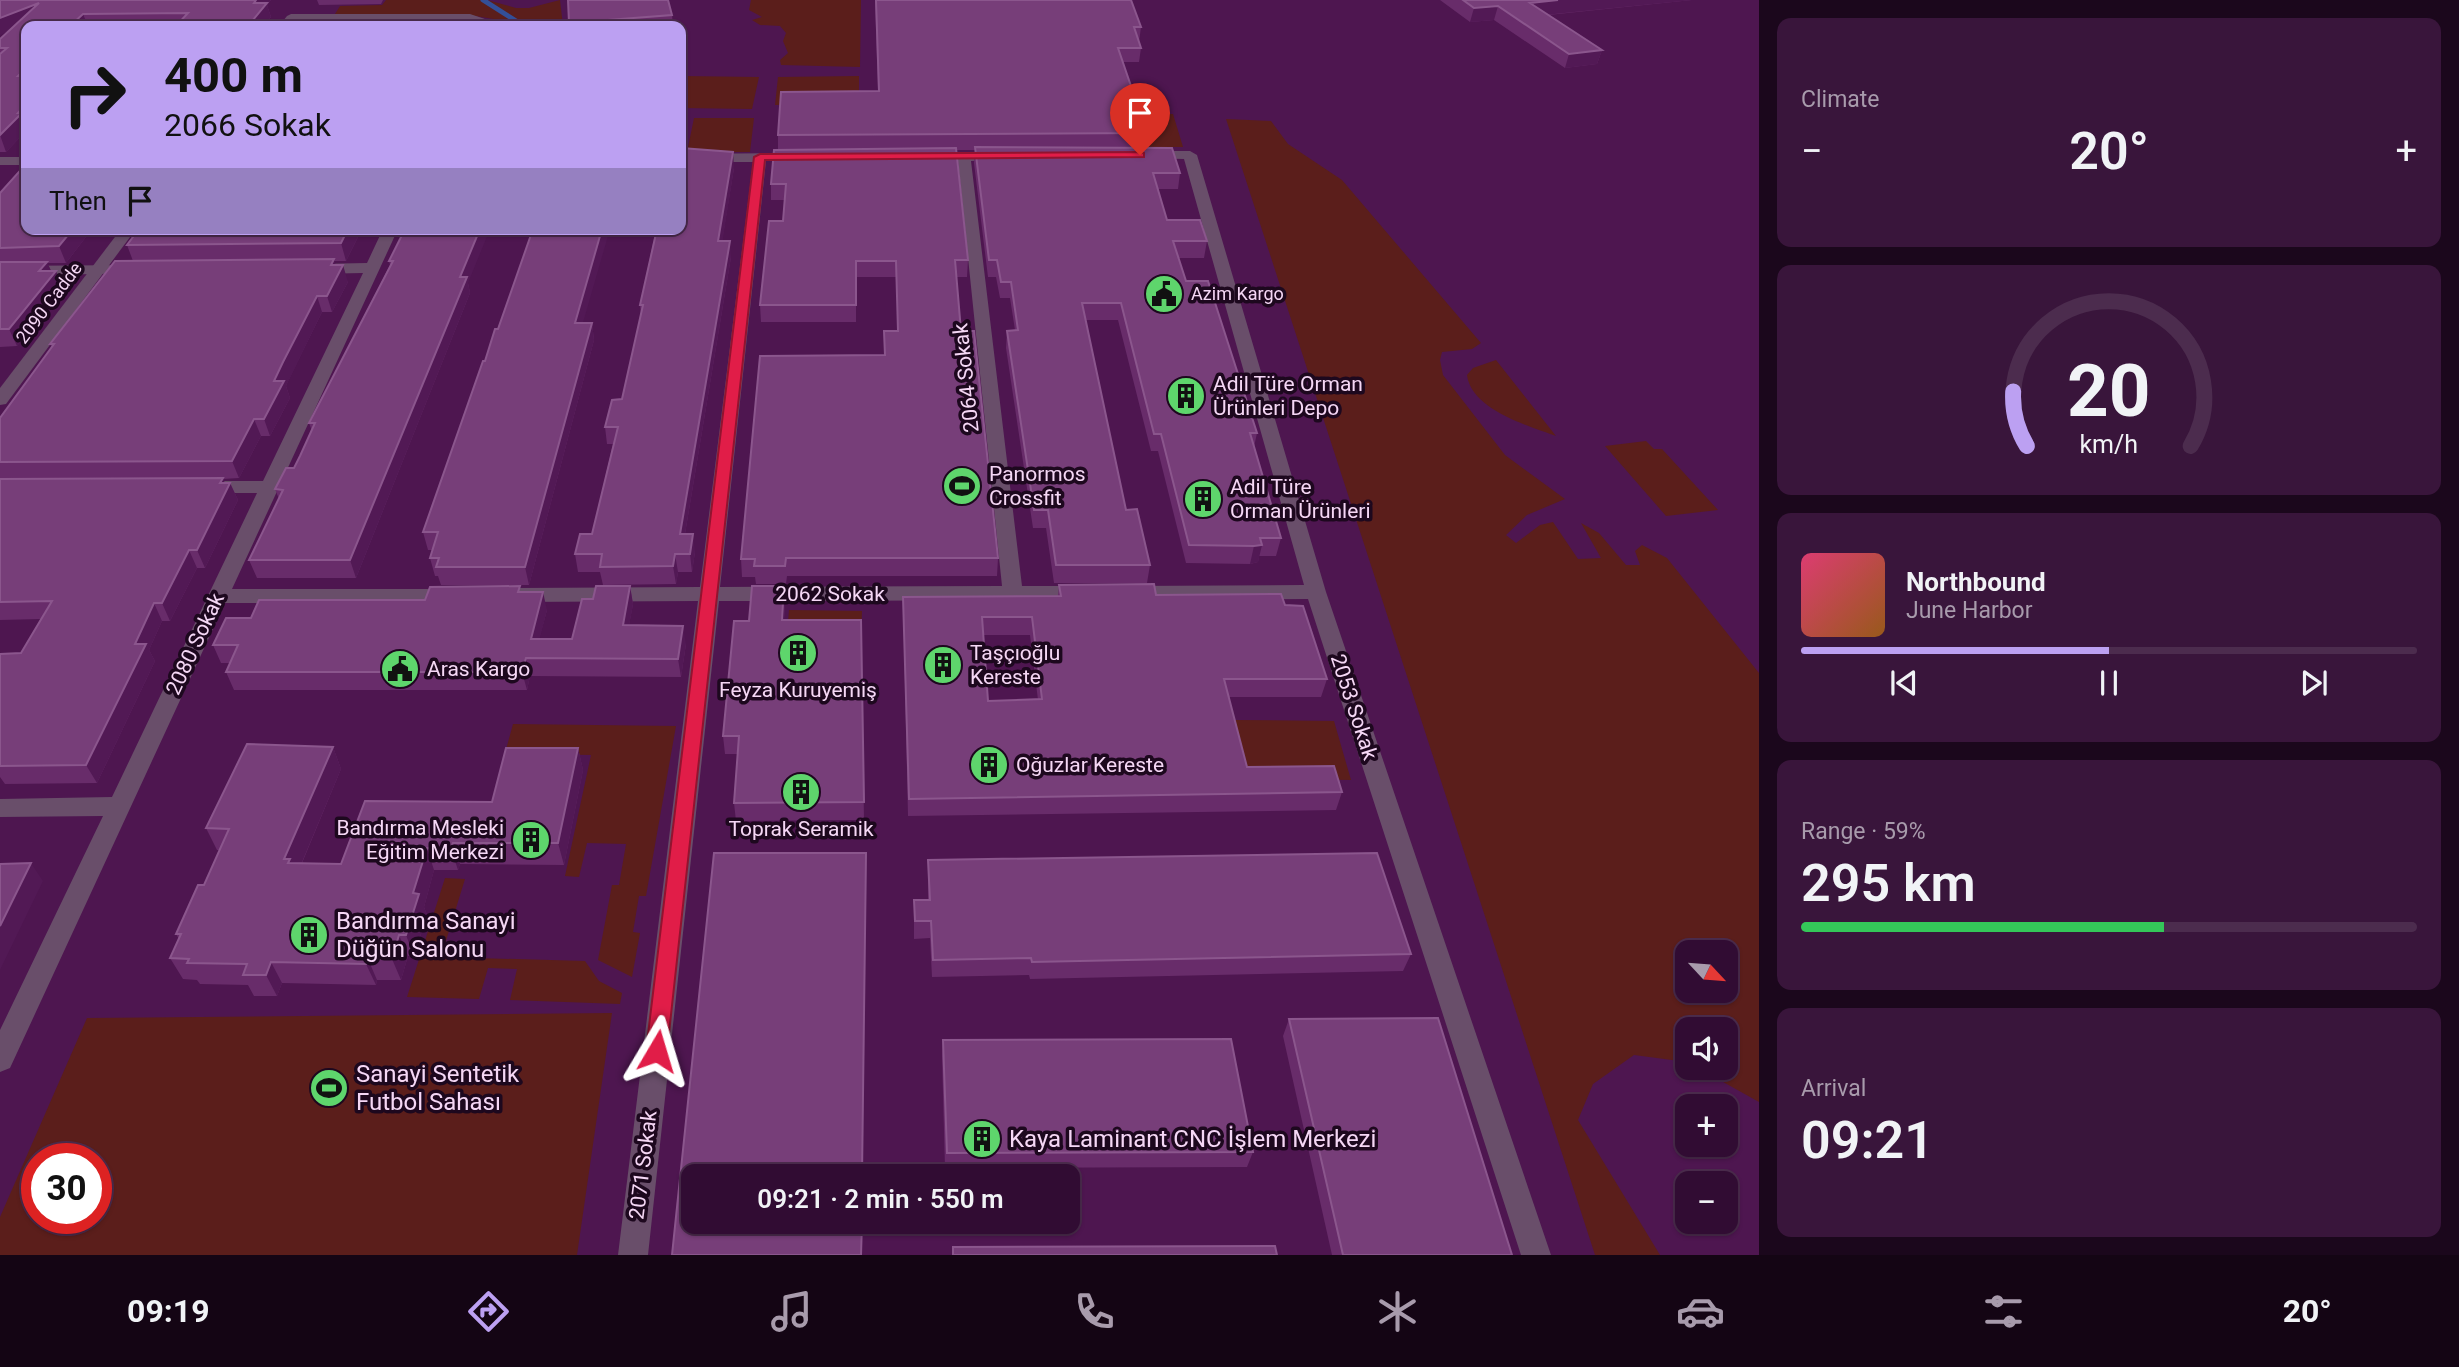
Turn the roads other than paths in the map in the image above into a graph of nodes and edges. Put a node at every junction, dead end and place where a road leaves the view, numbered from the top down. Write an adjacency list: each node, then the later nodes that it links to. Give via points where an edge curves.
1 (334, 21): 2 (street)
2 (481, 21)
3 (1135, 155): 22 (street, 2053 Sokak, via 1190,155)
4 (964, 156): 5 (street); 8 (street); 23 (street, 2064 Sokak)
5 (1011, 156)
6 (760, 157): 7 (street); 9 (street); 24 (street, 2071 Sokak)
7 (814, 157)
8 (910, 157)
9 (686, 158)
10 (0, 160): 11 (street)
11 (21, 161)
12 (124, 235): 16 (street, 2090 Cadde)
13 (388, 235): 14 (street, 2080 Sokak)
14 (372, 268): 15 (street); 20 (street, 2080 Sokak)
15 (294, 269)
16 (98, 270): 17 (street); 18 (street); 19 (street, 2090 Cadde)
17 (150, 270)
18 (0, 271)
19 (0, 400)
20 (269, 487): 21 (street); 25 (street, 2080 Sokak)
21 (188, 488)
22 (1316, 592): 23 (street, 2062 Sokak); 32 (street, 2053 Sokak)
23 (1013, 594): 24 (street, 2062 Sokak)
24 (709, 595): 27 (street, 2062 Sokak); 31 (street, 2071 Sokak)
25 (218, 596): 26 (street); 28 (street, 2080 Sokak)
26 (468, 596)
27 (495, 596)
28 (120, 806): 29 (street); 30 (street, 2080 Sokak)
29 (0, 808)
30 (0, 1059)
31 (633, 1255)
32 (1536, 1255)

